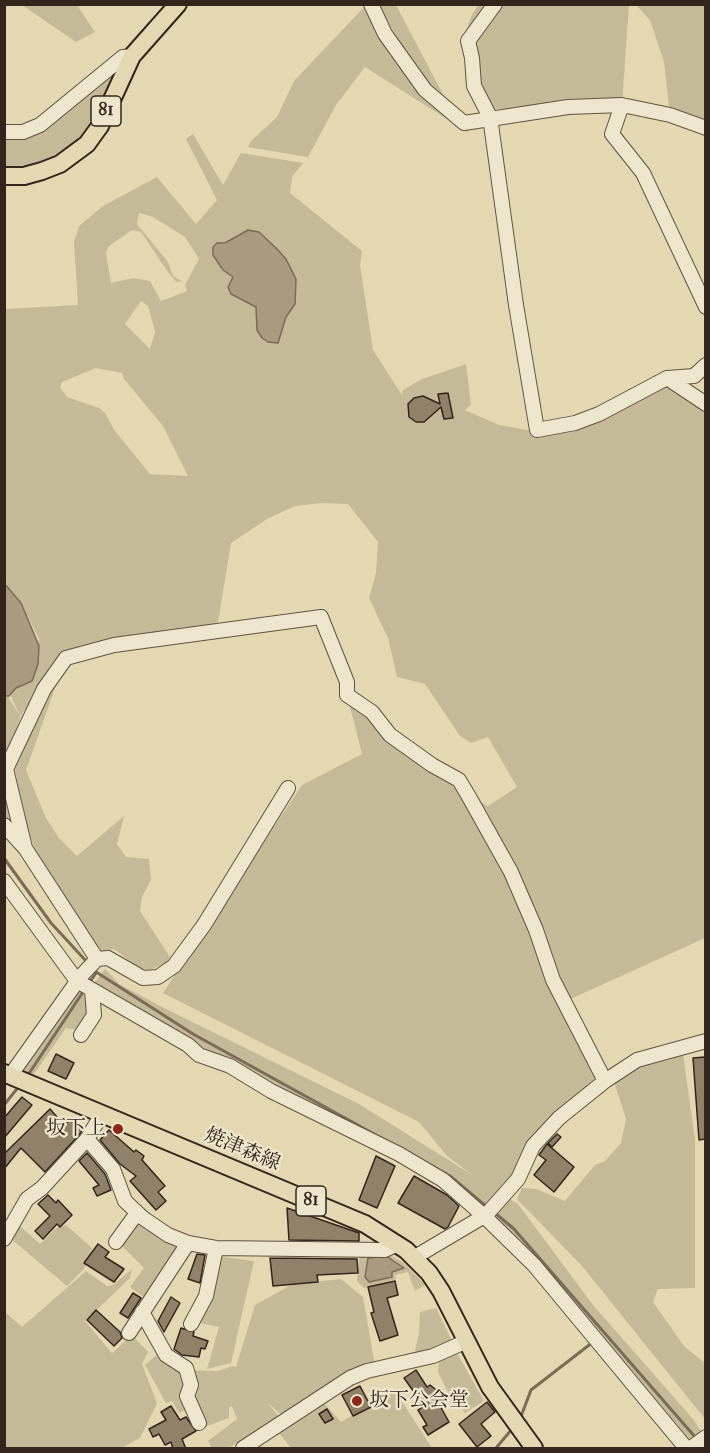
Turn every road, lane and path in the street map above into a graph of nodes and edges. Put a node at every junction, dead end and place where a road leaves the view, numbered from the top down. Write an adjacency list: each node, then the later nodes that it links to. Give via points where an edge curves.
1 (177, 4): 4 (main road, 81)
2 (371, 4): 6 (street, via 401,59 446,110 464,123)
3 (495, 4): 6 (street, via 468,40 474,86)
4 (132, 56): 8 (street, via 123,57 40,124 23,132); 9 (main road, 81, via 87,144 60,164 42,171)
5 (621, 105): 6 (street); 7 (street, via 670,115); 10 (street, via 612,134 643,173)
6 (490, 117): 12 (street, via 537,430 599,414)
7 (705, 128)
8 (4, 132)
9 (4, 176)
10 (705, 307)
11 (705, 364): 12 (street, via 694,376)
12 (666, 378): 13 (street)
13 (705, 404)
14 (288, 788): 18 (street, via 204,925 174,966 158,977 143,978 108,958)
15 (4, 825): 16 (street)
16 (25, 848): 18 (street); 24 (street, via 6,769 44,689 66,658 114,645 321,617 347,682 347,696 372,712 390,735 459,780 511,872 553,980)
17 (4, 881): 19 (street)
18 (95, 961): 19 (street)
19 (79, 978): 20 (street); 23 (street)
20 (92, 990): 21 (street, via 94,1015); 28 (street, via 188,1044 199,1055 230,1066 443,1180)
21 (81, 1035)
22 (705, 1041): 24 (street, via 637,1060)
23 (9, 1072): 25 (main road, 焼津森線 / 81)
24 (605, 1082): 28 (street, via 559,1118 533,1146 518,1179)
25 (102, 1114): 26 (street); 32 (main road, 焼津森線 / 81, via 365,1224)
26 (87, 1139): 27 (street, via 107,1160 125,1201); 29 (street, via 27,1199)
27 (137, 1213): 30 (street); 31 (street)
28 (485, 1215): 34 (street); 43 (street, via 534,1265)
29 (4, 1239)
30 (116, 1242)
31 (188, 1243): 33 (street); 35 (street)
32 (398, 1244): 33 (street, via 385,1250); 34 (main road, 焼津森線 / 81)
33 (216, 1248): 36 (street, via 206,1296)
34 (415, 1257): 38 (main road, 焼津森線 / 81, via 441,1291)
35 (142, 1312): 37 (street); 39 (street, via 166,1355 186,1368 191,1385 188,1396)
36 (191, 1324)
37 (129, 1333)
38 (466, 1341): 41 (street, via 433,1356 350,1378); 42 (main road, 焼津森線 / 81, via 507,1415)
39 (199, 1423)
40 (705, 1437): 44 (street)
41 (243, 1449)
42 (534, 1449)
43 (686, 1449)
44 (691, 1449)

